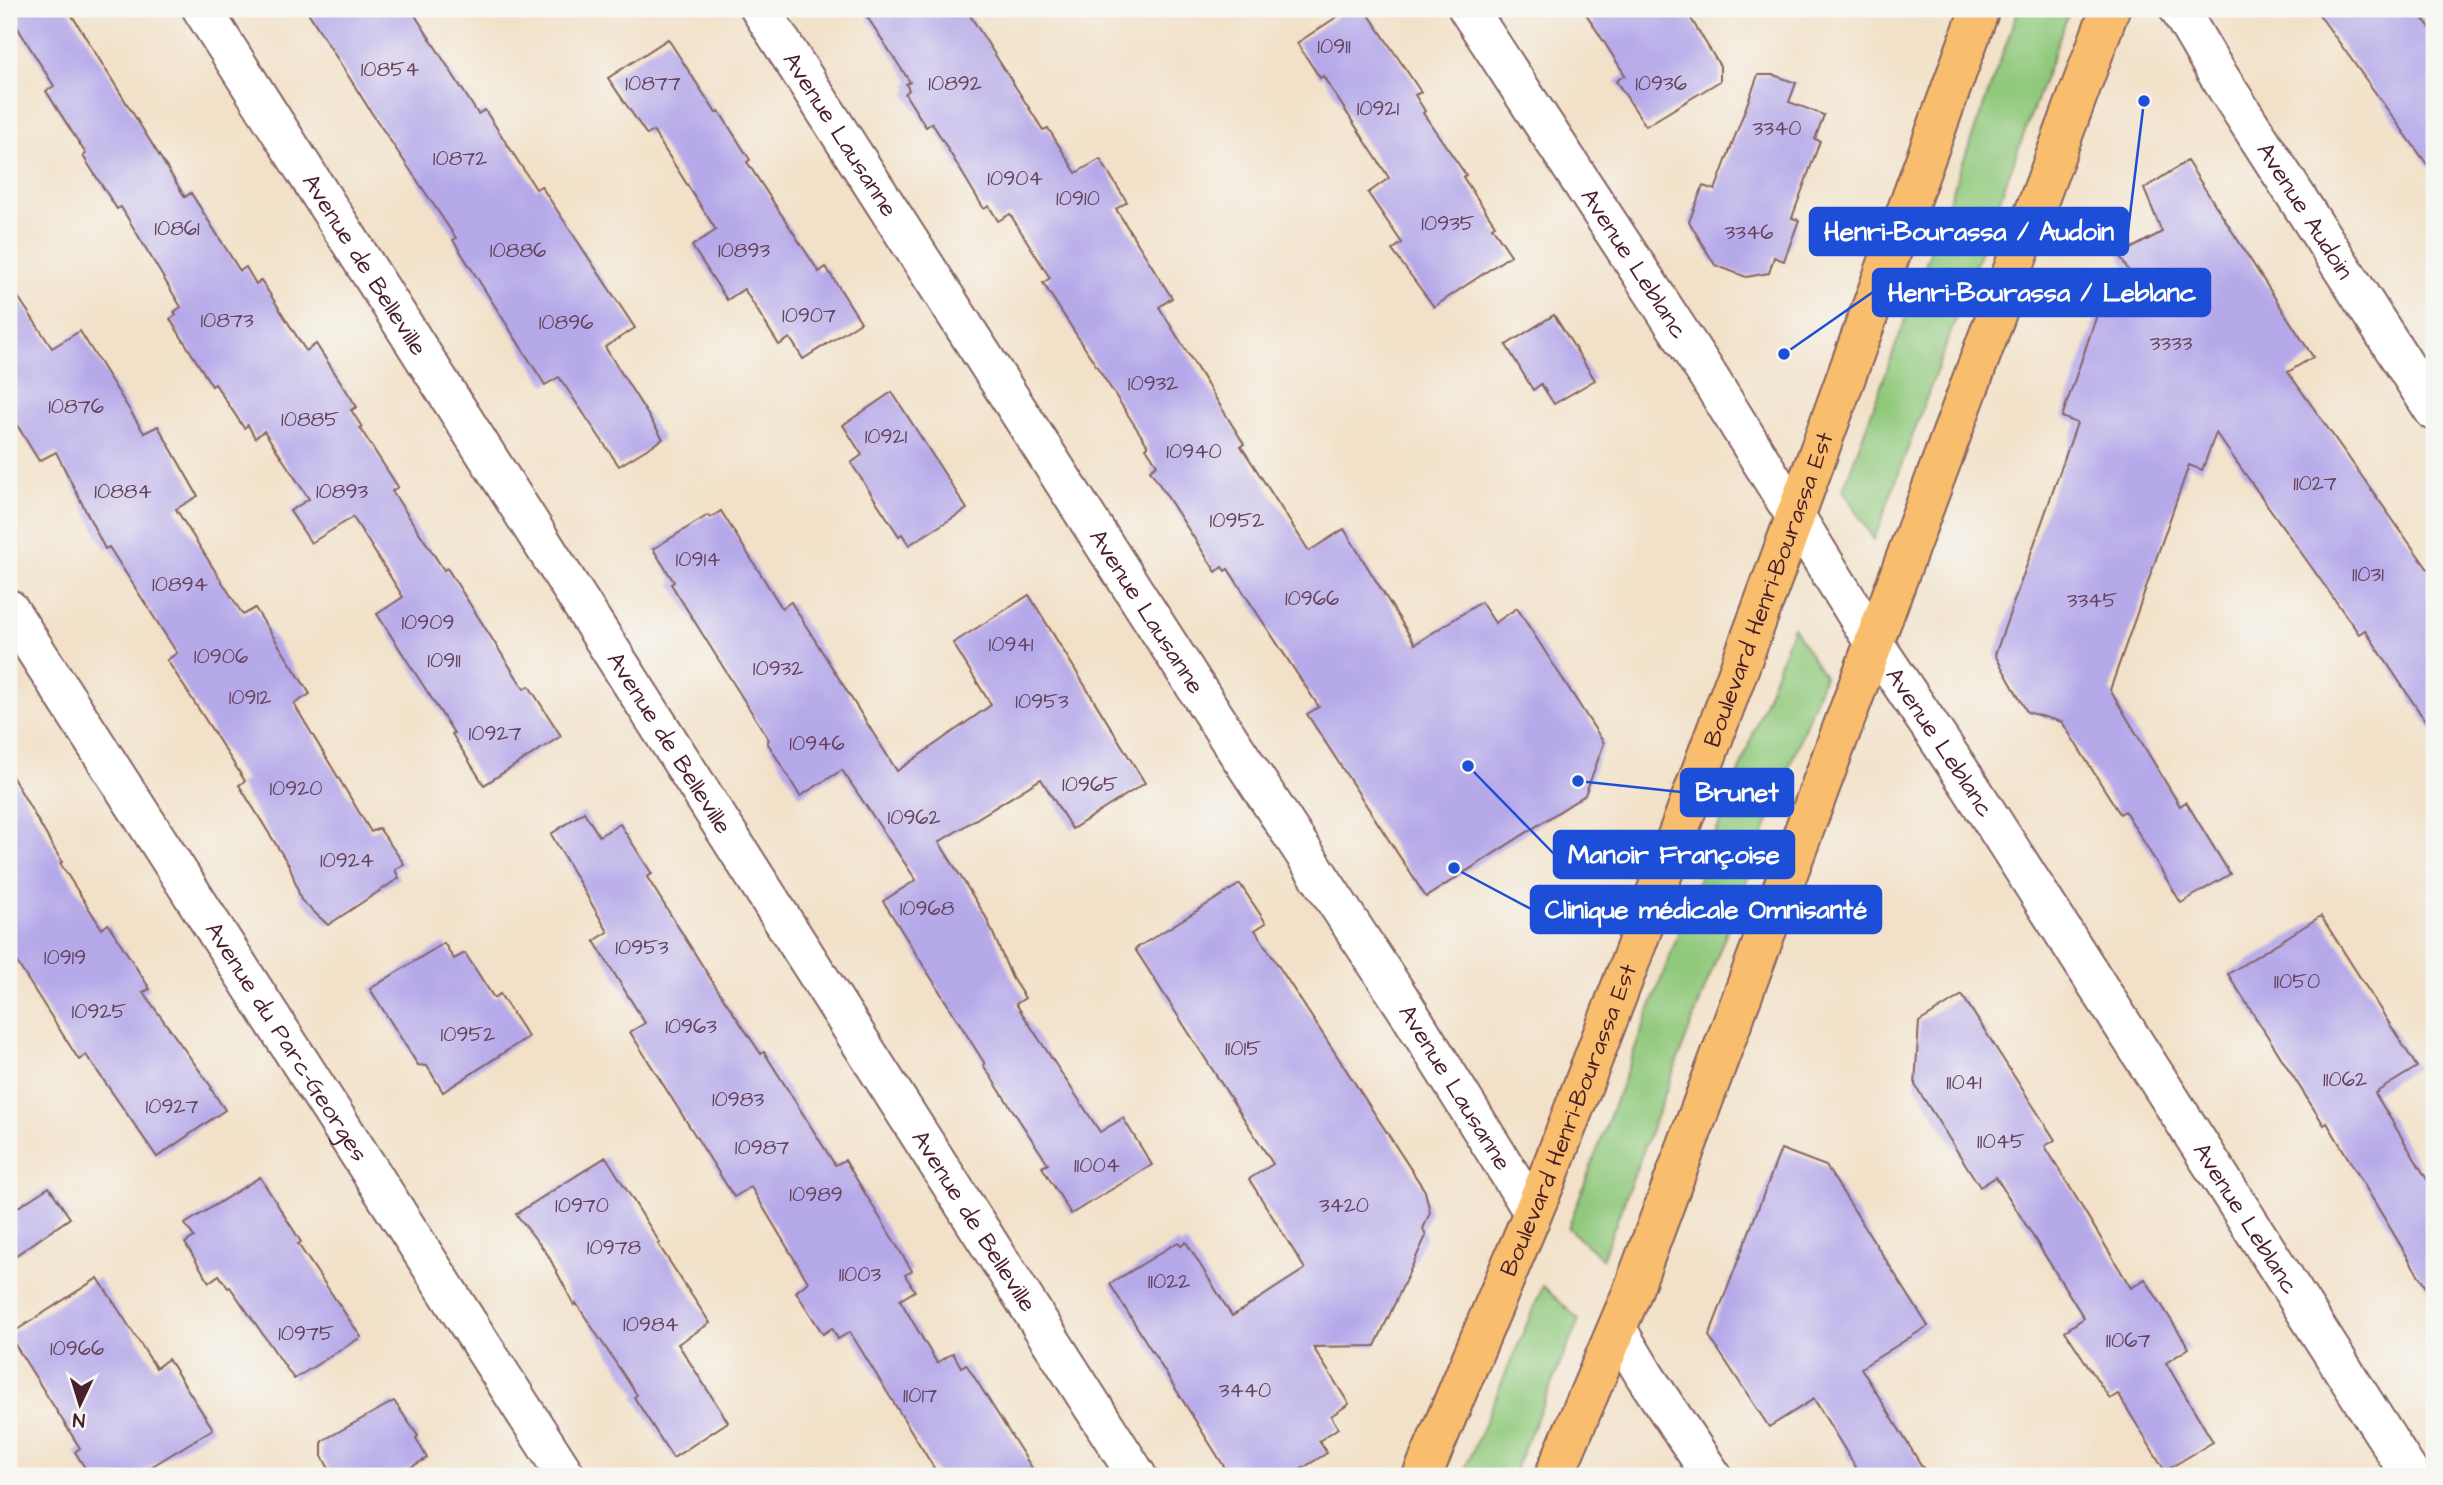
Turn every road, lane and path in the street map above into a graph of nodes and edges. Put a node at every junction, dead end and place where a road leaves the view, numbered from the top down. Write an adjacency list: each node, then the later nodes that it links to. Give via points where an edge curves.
1 (202, 9): 14 (street, Avenue de Belleville)
2 (760, 9): 11 (street, Avenue Lausanne)
3 (1468, 9): 8 (street, Avenue Leblanc)
4 (1980, 9): 8 (main road, Boulevard Henri-Bourassa Est)
5 (2110, 9): 10 (main road)
6 (2179, 9): 7 (street, Avenue Audoin)
7 (2434, 411)
8 (1796, 515): 10 (street, Avenue Leblanc); 11 (main road, Boulevard Henri-Bourassa Est)
9 (9, 609): 13 (street, Avenue du Parc-Georges)
10 (1874, 643): 12 (main road); 18 (street, Avenue Leblanc)
11 (1534, 1212): 15 (main road, Boulevard Henri-Bourassa Est)
12 (1618, 1329): 16 (main road); 17 (street)
13 (566, 1476)
14 (1137, 1476)
15 (1422, 1476)
16 (1555, 1476)
17 (1712, 1476)
18 (2411, 1476)

